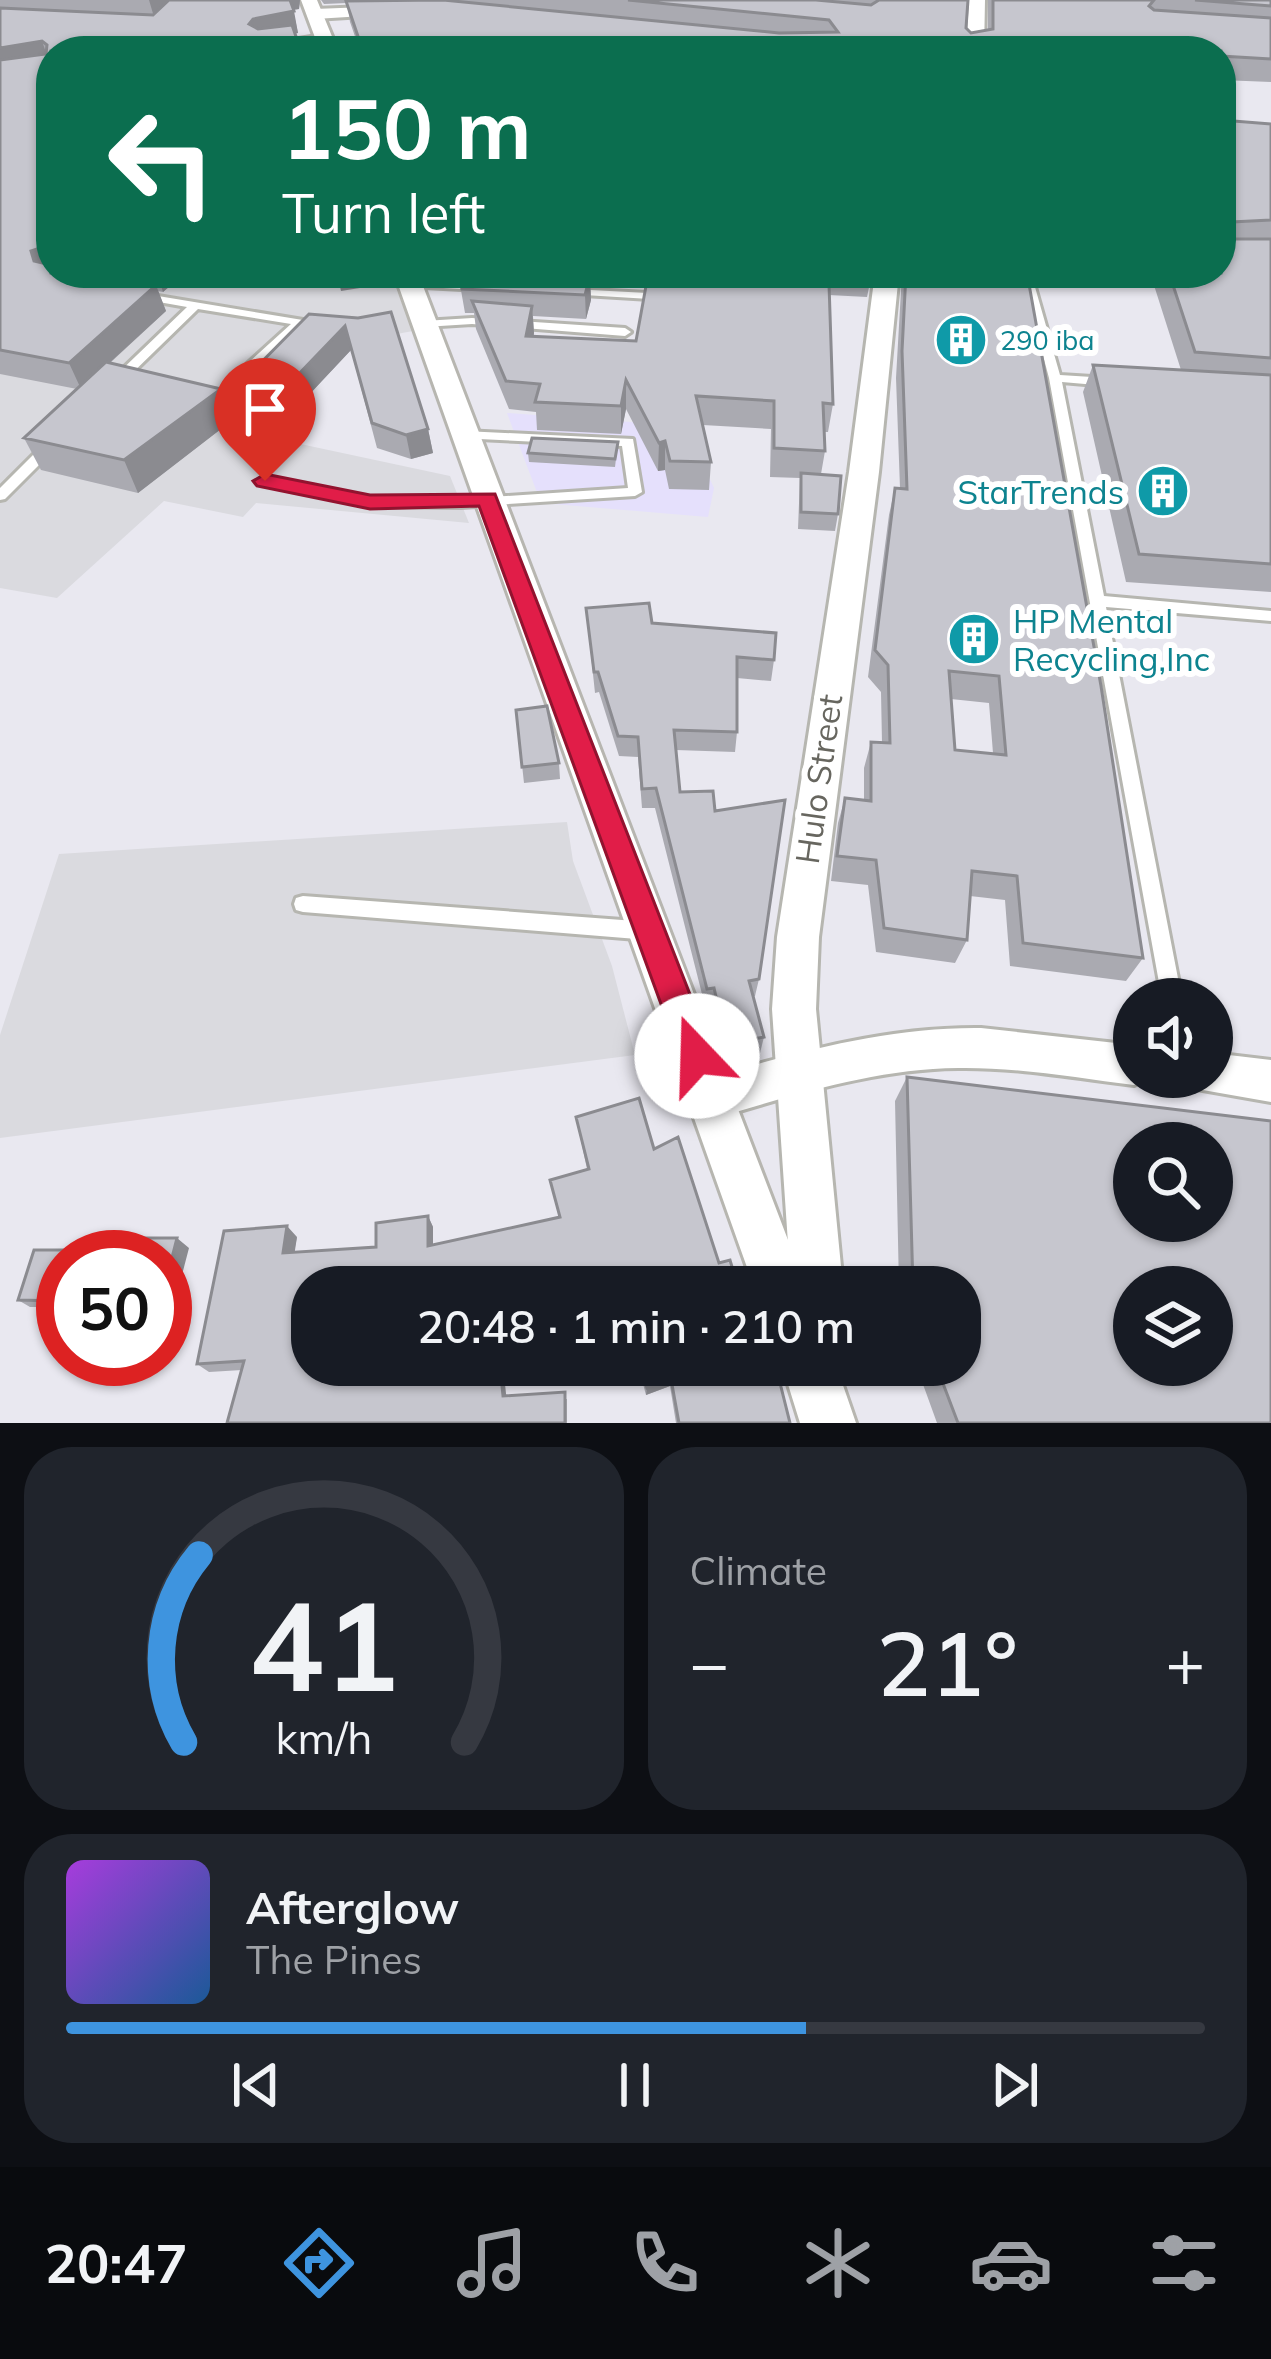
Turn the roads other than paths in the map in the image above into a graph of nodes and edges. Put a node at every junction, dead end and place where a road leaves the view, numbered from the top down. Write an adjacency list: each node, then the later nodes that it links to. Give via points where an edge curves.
1 (976, 0): 5 (street)
2 (312, 7): 3 (street); 4 (street)
3 (406, 11)
4 (323, 36)
5 (975, 36)
6 (500, 288): 12 (lane)
7 (885, 288): 32 (street, Hulo Street, via 806,862 794,1009)
8 (1030, 288): 18 (lane)
9 (545, 290): 11 (lane)
10 (134, 295): 13 (lane)
11 (682, 297)
12 (414, 302): 16 (lane, via 472,322); 21 (street)
13 (196, 305): 14 (lane); 20 (lane)
14 (299, 323): 15 (lane); 17 (lane)
15 (343, 328)
16 (625, 332)
17 (252, 366)
18 (1055, 378): 19 (lane); 26 (lane)
19 (1120, 382)
20 (111, 387)
21 (464, 435): 25 (street); 25 (lane, via 628,442 635,492)
22 (60, 436): 24 (lane)
23 (265, 481): 25 (lane, via 370,502)
24 (0, 496)
25 (487, 499): 29 (street)
26 (1095, 601): 27 (lane); 30 (lane)
27 (1271, 616)
28 (304, 904): 29 (lane)
29 (650, 931): 35 (street)
30 (1168, 978)
31 (1113, 1063): 32 (street, via 948,1048)
32 (798, 1074): 35 (street); 37 (street, Hulo Street)
33 (1233, 1076): 34 (street)
34 (1271, 1081)
35 (713, 1098): 36 (street)
36 (773, 1266)
37 (816, 1266)

